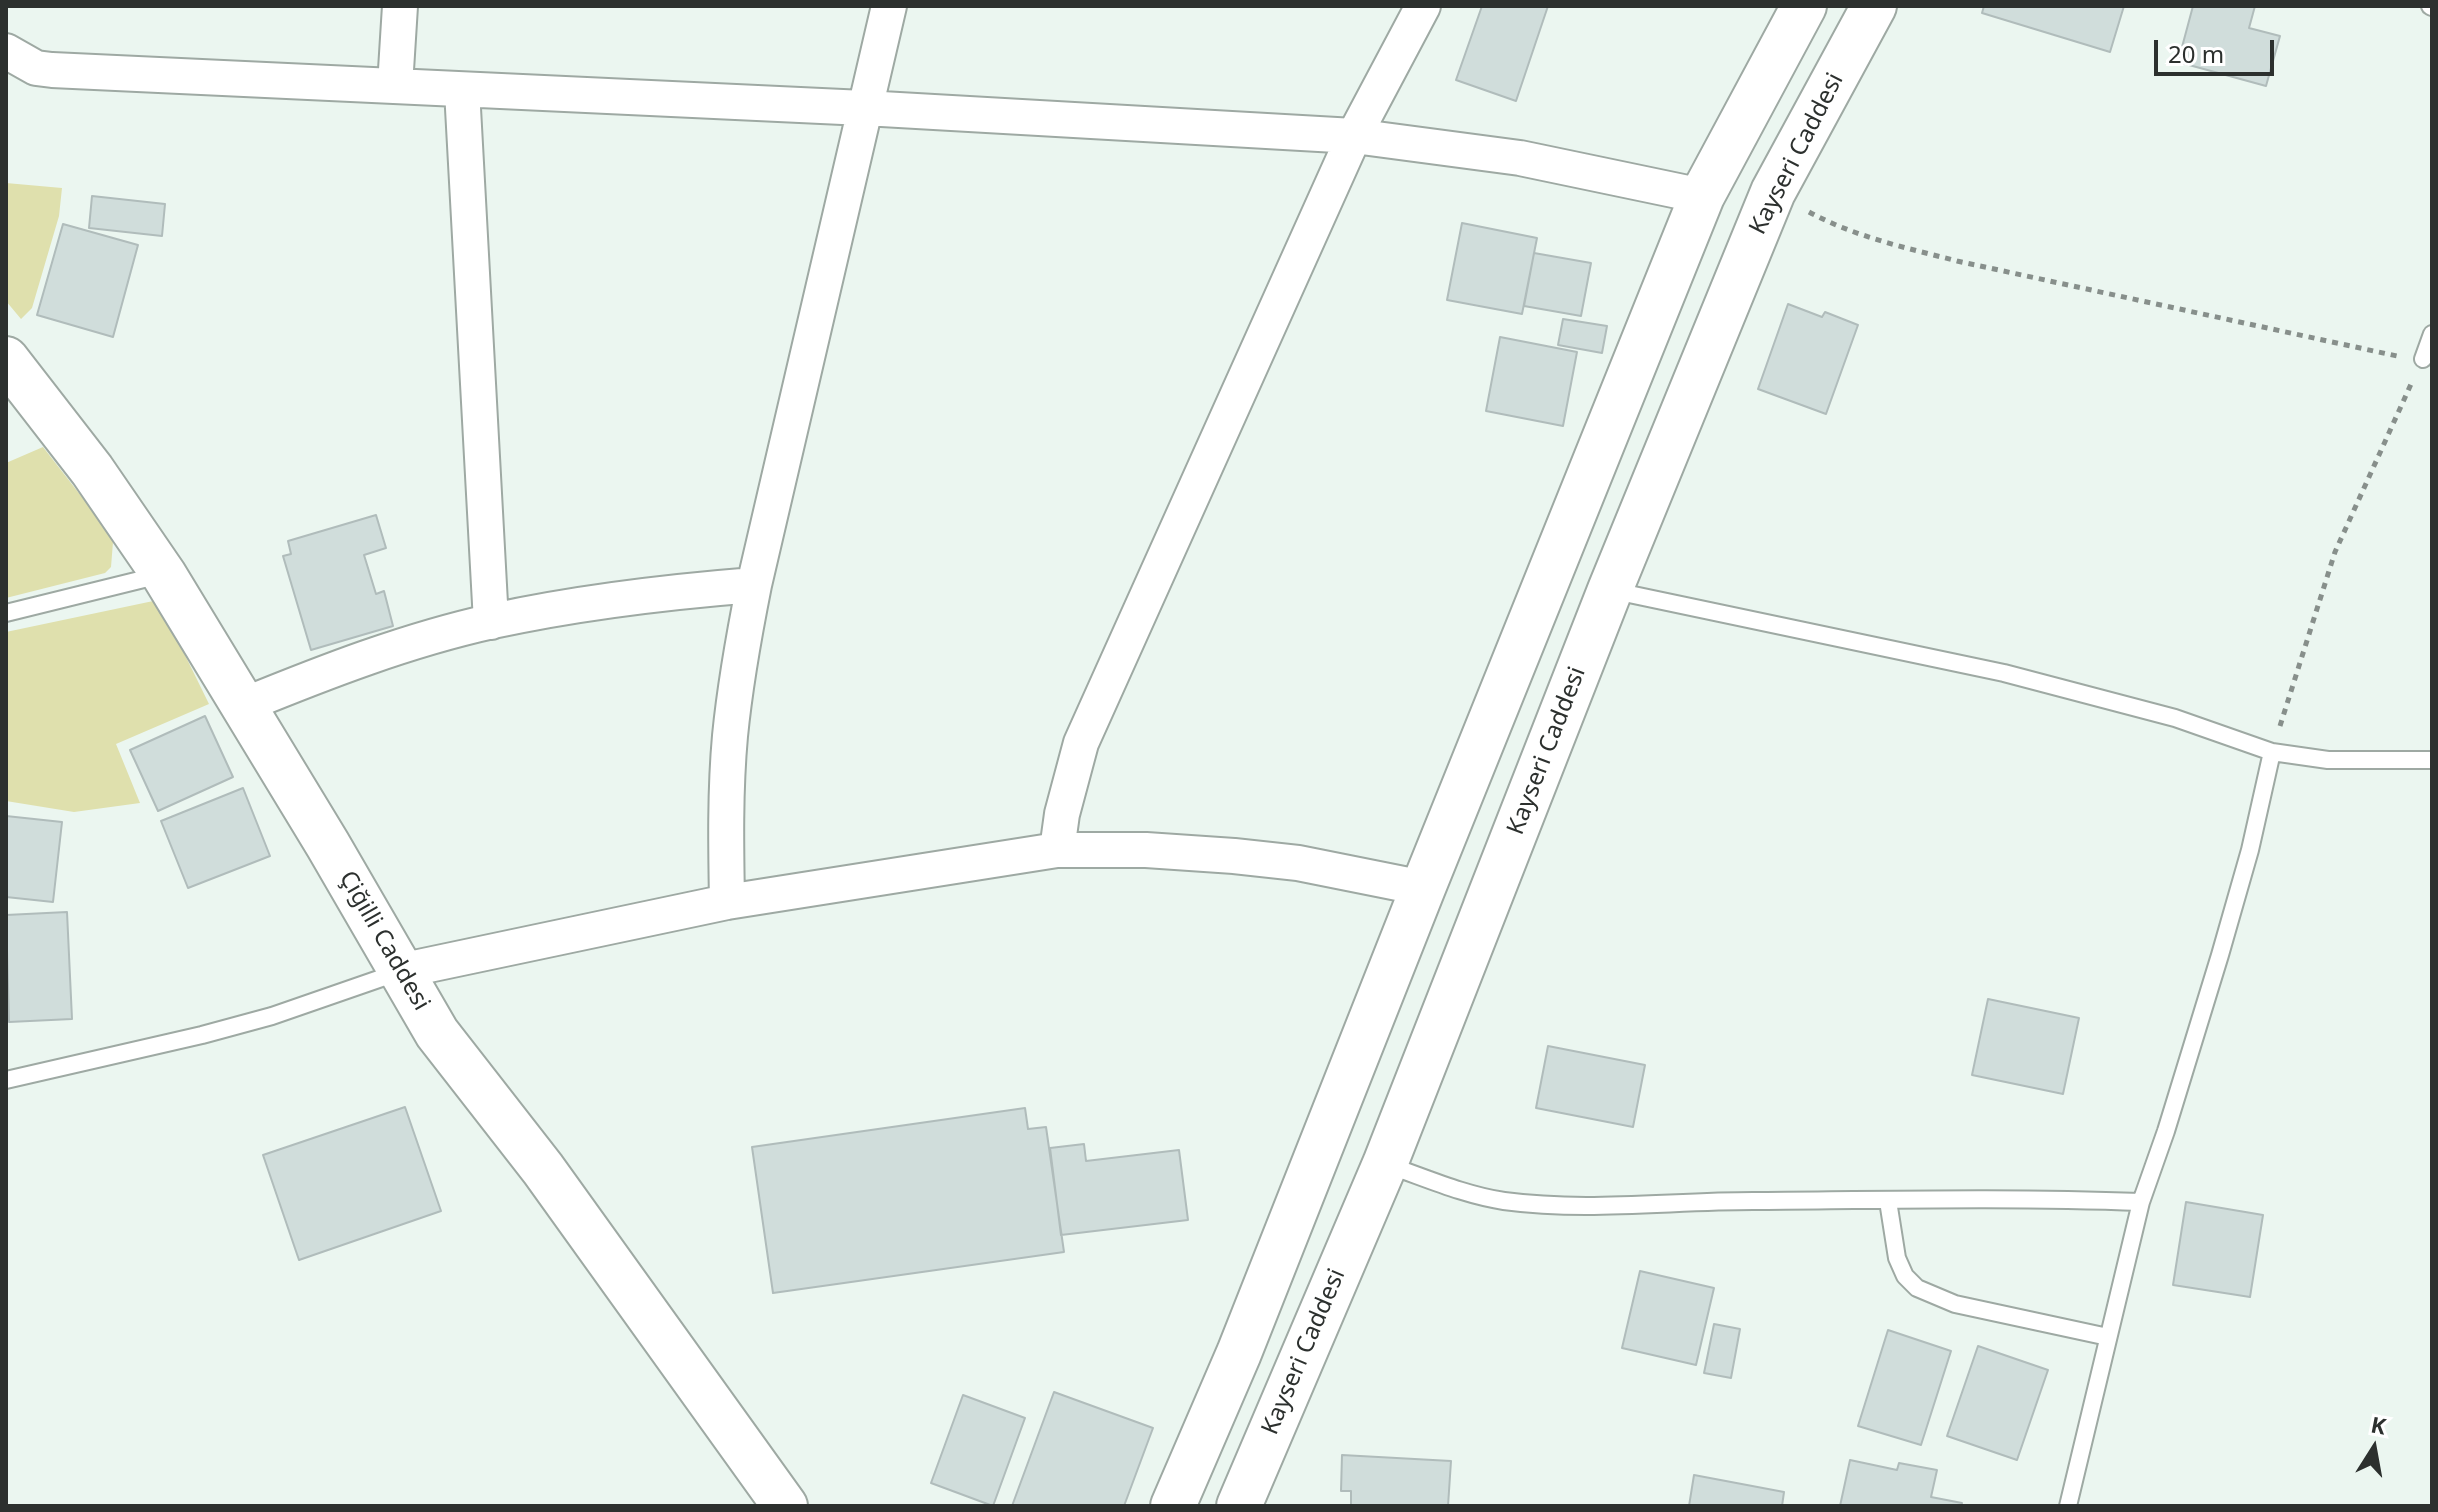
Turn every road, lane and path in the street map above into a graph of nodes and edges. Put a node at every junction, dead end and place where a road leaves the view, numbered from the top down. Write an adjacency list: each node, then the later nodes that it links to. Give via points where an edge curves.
1 (400, 6): 7 (street)
2 (889, 6): 9 (street)
3 (1423, 6): 10 (street)
4 (1804, 6): 12 (main road)
5 (1874, 6): 11 (main road, Kayseri Caddesi)
6 (6, 51): 7 (street, via 20,62 52,70)
7 (395, 86): 8 (street)
8 (462, 90): 9 (street); 20 (street)
9 (864, 108): 10 (street); 17 (street)
10 (1354, 136): 12 (street, via 1520,158); 24 (street, via 1081,743)
11 (1773, 192): 15 (path, via 1817,216 1893,245); 18 (main road, Kayseri Caddesi)
12 (1702, 196): 25 (main road)
13 (2432, 334): 15 (lane)
14 (6, 359): 16 (main road, Çiğilli Caddesi)
15 (2423, 359): 22 (path, via 2335,552)
16 (164, 575): 19 (lane); 21 (main road, Çiğilli Caddesi)
17 (754, 585): 20 (street, via 578,604); 26 (street, via 730,737)
18 (1610, 590): 22 (lane, via 2004,673 2175,718); 29 (main road, Kayseri Caddesi)
19 (6, 613)
20 (491, 622): 21 (street, via 379,654)
21 (244, 705): 27 (main road, Çiğilli Caddesi)
22 (2272, 752): 23 (lane, via 2328,760); 31 (lane, via 2220,955)
23 (2432, 760)
24 (1057, 850): 25 (street, via 1234,856); 26 (street)
25 (1423, 888): 34 (main road)
26 (727, 902): 27 (street)
27 (400, 971): 28 (lane, via 272,1016); 33 (main road, Çiğilli Caddesi, via 437,1033 543,1169)
28 (6, 1080)
29 (1385, 1164): 30 (lane, via 1503,1201); 35 (main road, Kayseri Caddesi)
30 (1888, 1201): 31 (lane); 32 (lane, via 1897,1258 1917,1288 1955,1304)
31 (2141, 1202): 32 (lane)
32 (2108, 1337): 36 (lane)
33 (785, 1506)
34 (1173, 1506)
35 (1239, 1506)
36 (2068, 1506)

